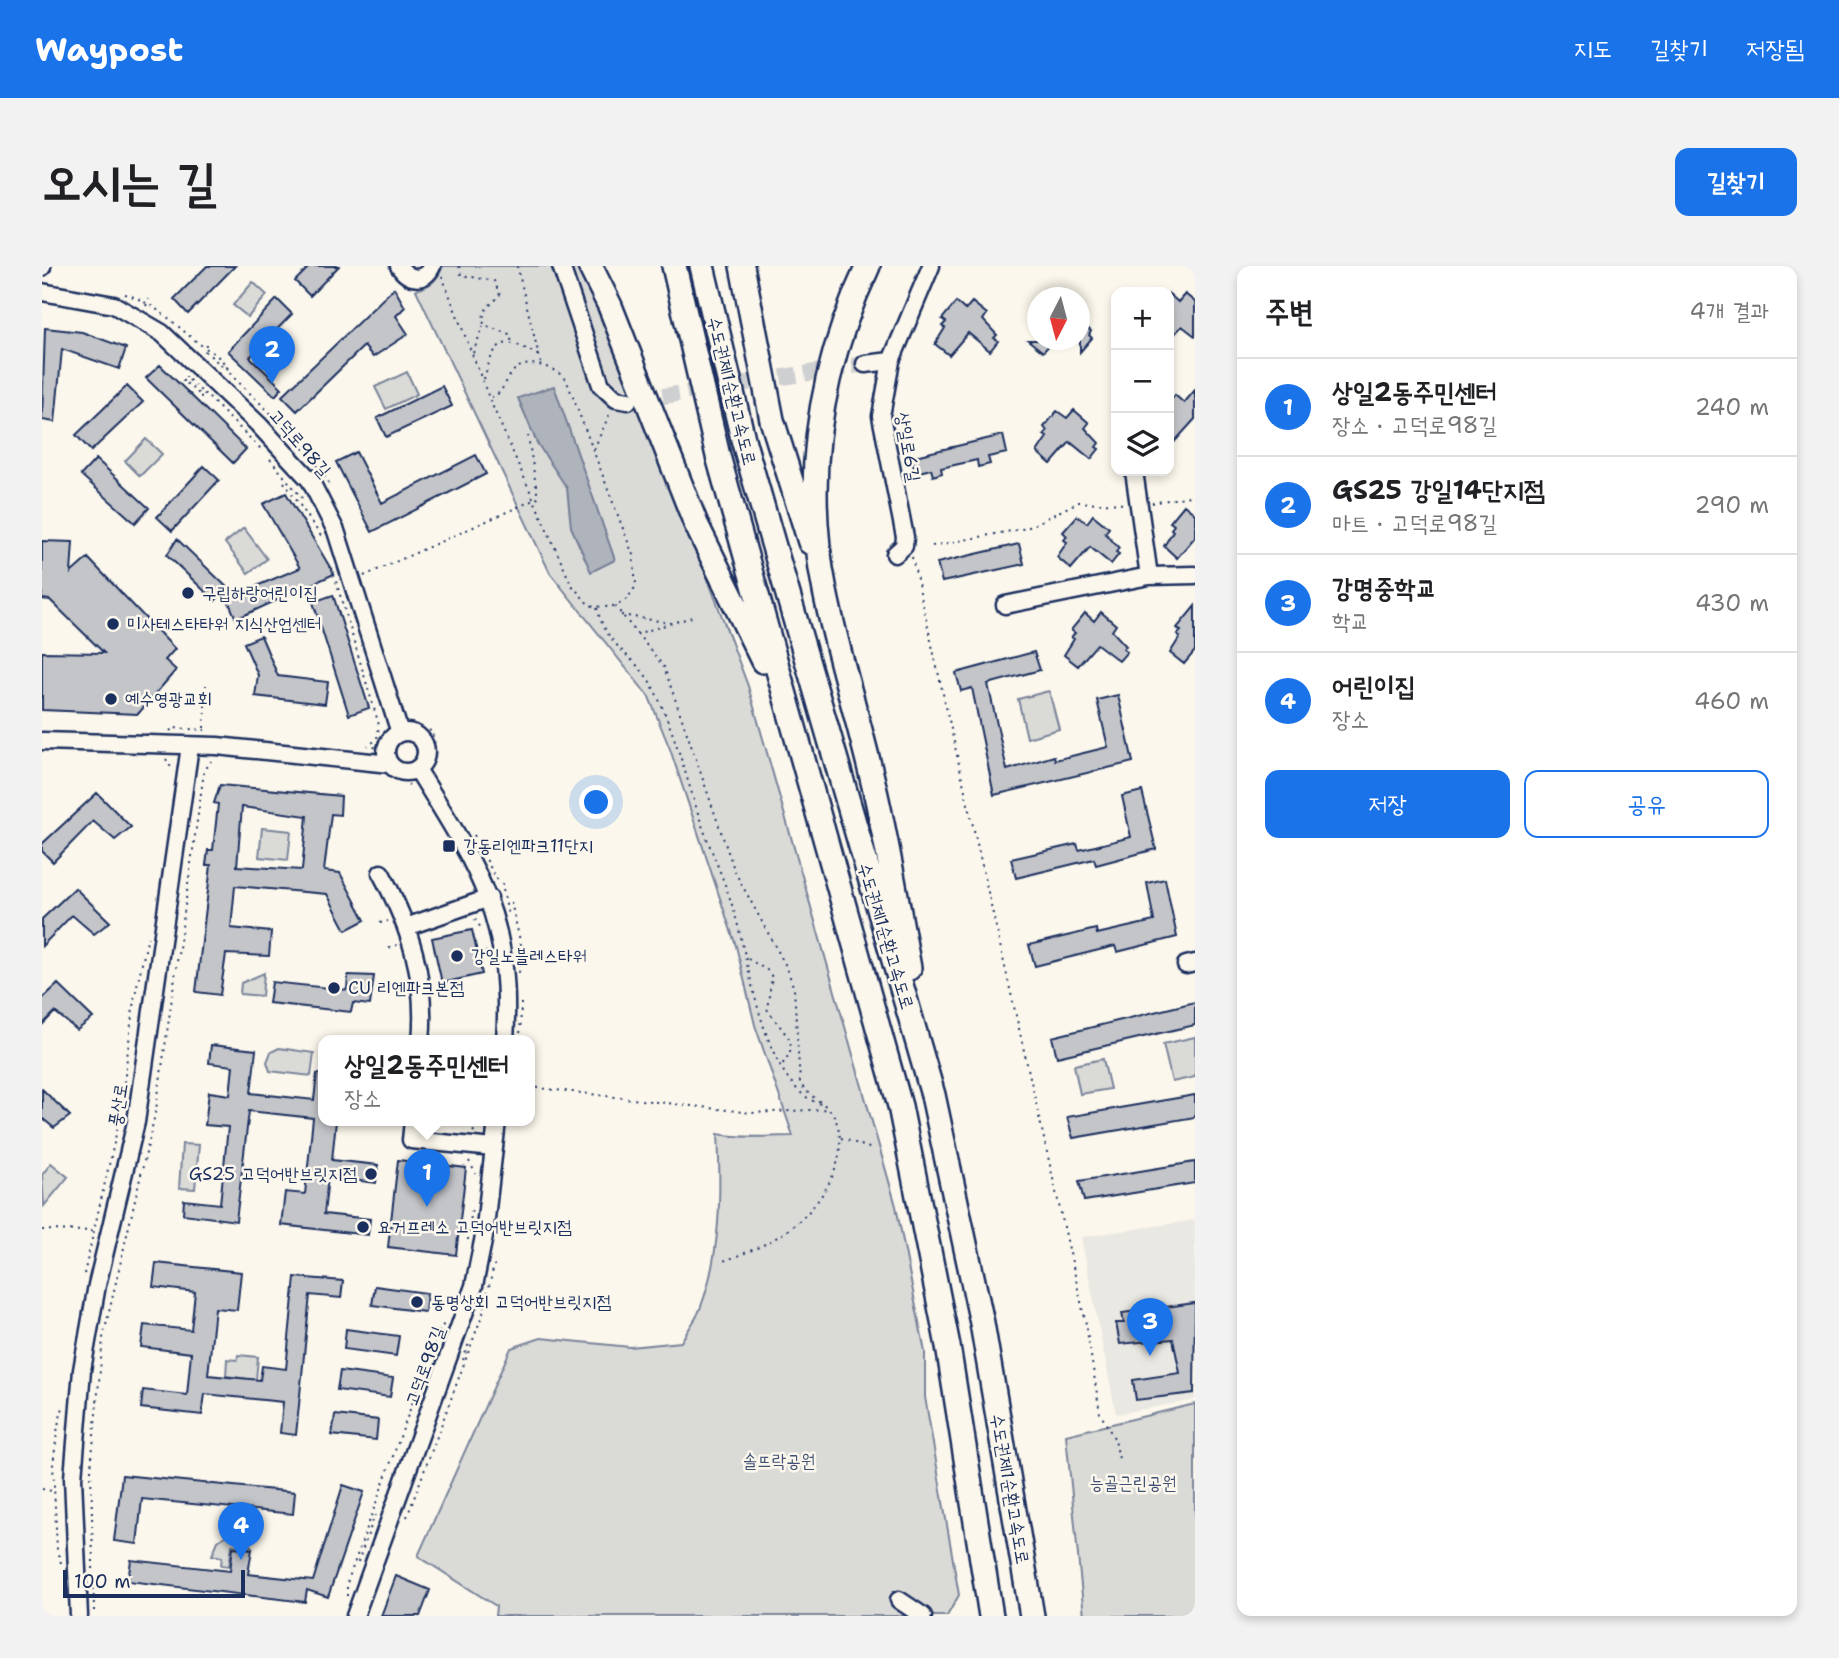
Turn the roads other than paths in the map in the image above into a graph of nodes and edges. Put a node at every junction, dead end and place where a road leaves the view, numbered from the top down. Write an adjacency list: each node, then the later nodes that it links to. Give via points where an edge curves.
1 (399, 266): 10 (street, via 405,275 415,278)
2 (561, 266): 15 (street, via 601,385)
3 (590, 266): 12 (highway)
4 (599, 266): 12 (highway)
5 (674, 266): 22 (highway, 수도권제1순환고속도로, via 718,456)
6 (702, 266): 33 (highway, 수도권제1순환고속도로, via 751,469)
7 (742, 266): 20 (highway, via 772,420)
8 (868, 266): 20 (highway, via 822,394 815,454)
9 (931, 266): 13 (street, 상일로6길)
10 (437, 270)
11 (42, 292): 23 (street, 고덕로98길, via 114,305 162,333 310,480 336,531)
12 (610, 306): 22 (highway, via 696,524)
13 (891, 361): 14 (street); 17 (street, 상일로6길, via 881,416 905,537)
14 (865, 365)
15 (622, 400)
16 (1135, 476): 19 (street)
17 (899, 551)
18 (1195, 575): 19 (street)
19 (1149, 576): 21 (street)
20 (824, 589): 33 (highway, via 874,786)
21 (1005, 605)
22 (788, 711): 41 (highway, 수도권제1순환고속도로, via 900,1106 948,1346)
23 (404, 729): 26 (street, via 425,746 425,758); 27 (street, via 387,746)
24 (42, 741): 25 (street)
25 (190, 747): 27 (street, via 217,746); 38 (street, 풍산로, via 136,1122 82,1370 73,1478)
26 (416, 769): 27 (street); 29 (street, via 466,846)
27 (391, 770)
28 (381, 873): 30 (street)
29 (489, 898): 30 (street); 32 (street, via 503,953)
30 (406, 927): 31 (street, via 422,982)
31 (421, 1035)
32 (505, 1035)
33 (933, 1095): 42 (highway, 수도권제1순환고속도로, via 982,1323)
34 (412, 1126): 36 (street, via 411,1140)
35 (496, 1126): 36 (street, 고덕로98길)
36 (494, 1148): 39 (street, 고덕로98길, via 474,1286)
37 (899, 1600): 40 (street)
38 (79, 1616)
39 (355, 1616)
40 (923, 1616)
41 (991, 1616)
42 (1032, 1616)

